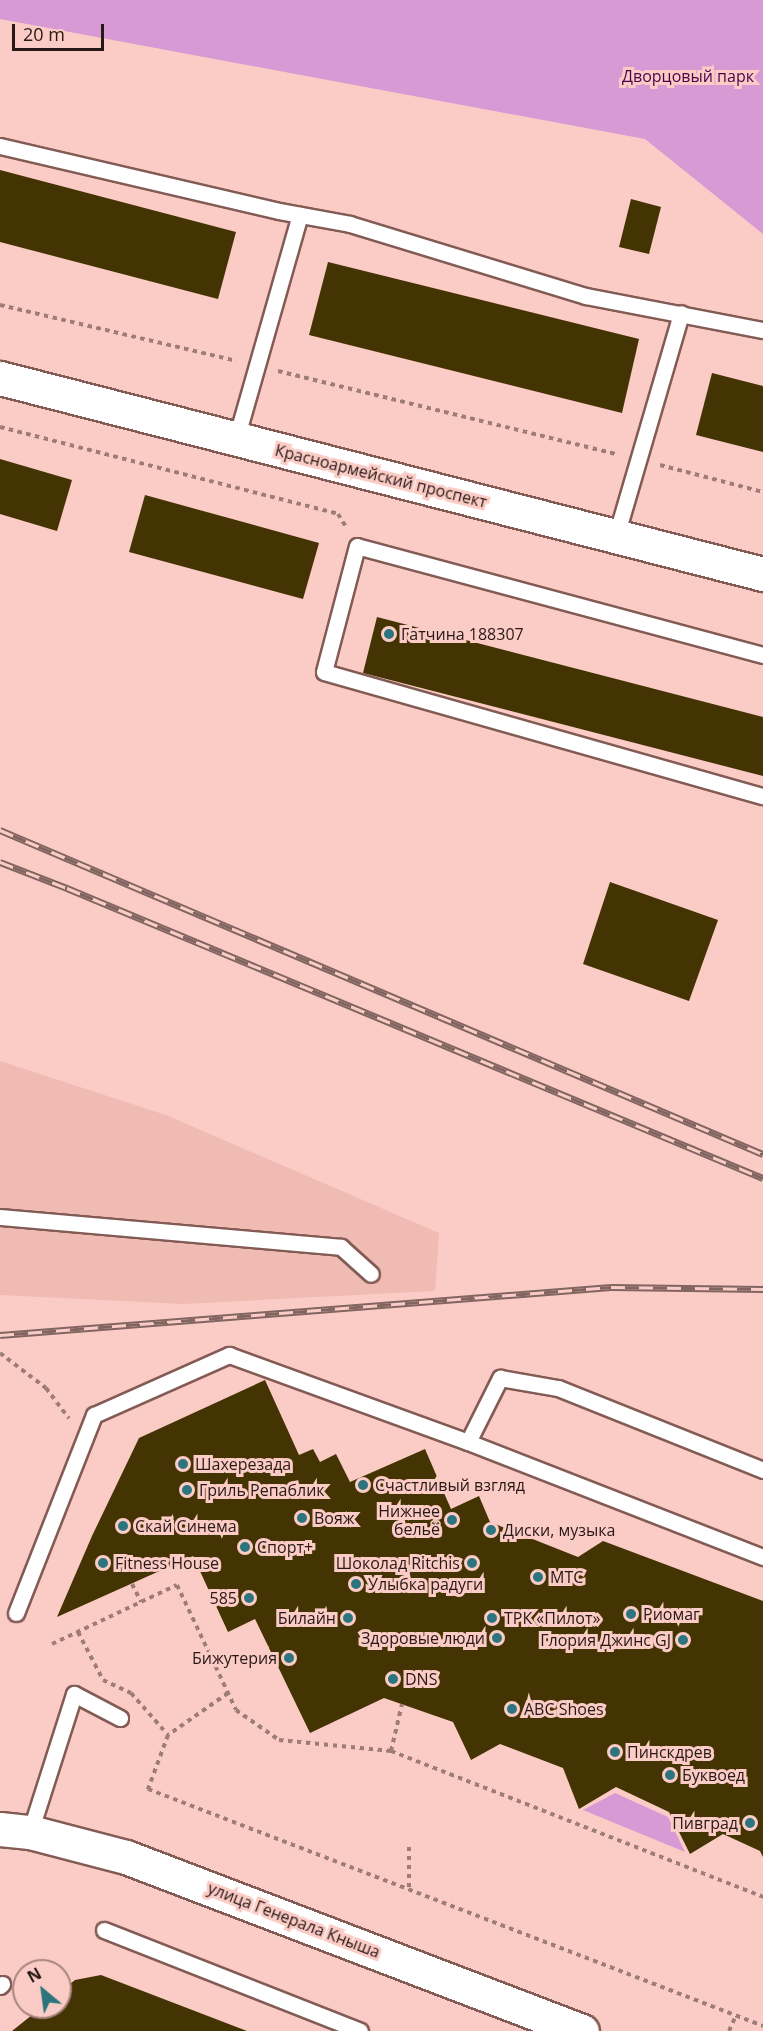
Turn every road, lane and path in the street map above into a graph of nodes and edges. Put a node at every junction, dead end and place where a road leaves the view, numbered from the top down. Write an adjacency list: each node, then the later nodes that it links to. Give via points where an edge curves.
1 (0, 146): 2 (lane)
2 (300, 215): 4 (lane, via 350,224 586,296); 6 (lane)
3 (0, 304): 6 (path)
4 (681, 313): 5 (lane); 10 (lane)
5 (763, 330)
6 (257, 366): 9 (lane); 10 (path)
7 (0, 378): 9 (main road, Красноармейский проспект)
8 (0, 427): 13 (path, via 338,514)
9 (236, 439): 12 (main road, Красноармейский проспект)
10 (638, 459): 11 (path); 12 (lane)
11 (763, 492)
12 (616, 536): 14 (main road, Красноармейский проспект)
13 (357, 546): 15 (lane); 16 (lane, via 324,672)
14 (763, 574)
15 (763, 655)
16 (763, 796)
17 (0, 1217): 18 (lane, via 341,1247)
18 (371, 1274)
19 (0, 1353): 20 (path, via 46,1388)
20 (85, 1438): 21 (lane, via 94,1415 229,1354); 26 (lane)
21 (468, 1442): 22 (lane, via 500,1378 558,1388); 23 (lane)
22 (763, 1470)
23 (763, 1557)
24 (132, 1584): 25 (path)
25 (141, 1602): 27 (path); 29 (path, via 177,1585)
26 (16, 1612)
27 (78, 1632): 28 (path); 32 (path, via 103,1680 131,1693)
28 (52, 1644)
29 (228, 1693): 32 (path); 33 (path, via 236,1710 279,1740)
30 (402, 1704): 33 (path)
31 (120, 1718): 34 (lane, via 74,1694)
32 (168, 1735): 36 (path, via 148,1789)
33 (391, 1751): 37 (path)
34 (15, 1831): 42 (main road, улица Генерала Кныша, via 126,1857)
35 (409, 1843): 36 (path)
36 (409, 1887): 39 (path)
37 (763, 1897)
38 (104, 1930): 41 (lane)
39 (736, 2015): 40 (path); 43 (path)
40 (763, 2026)
41 (360, 2031)
42 (582, 2031)
43 (729, 2031)

